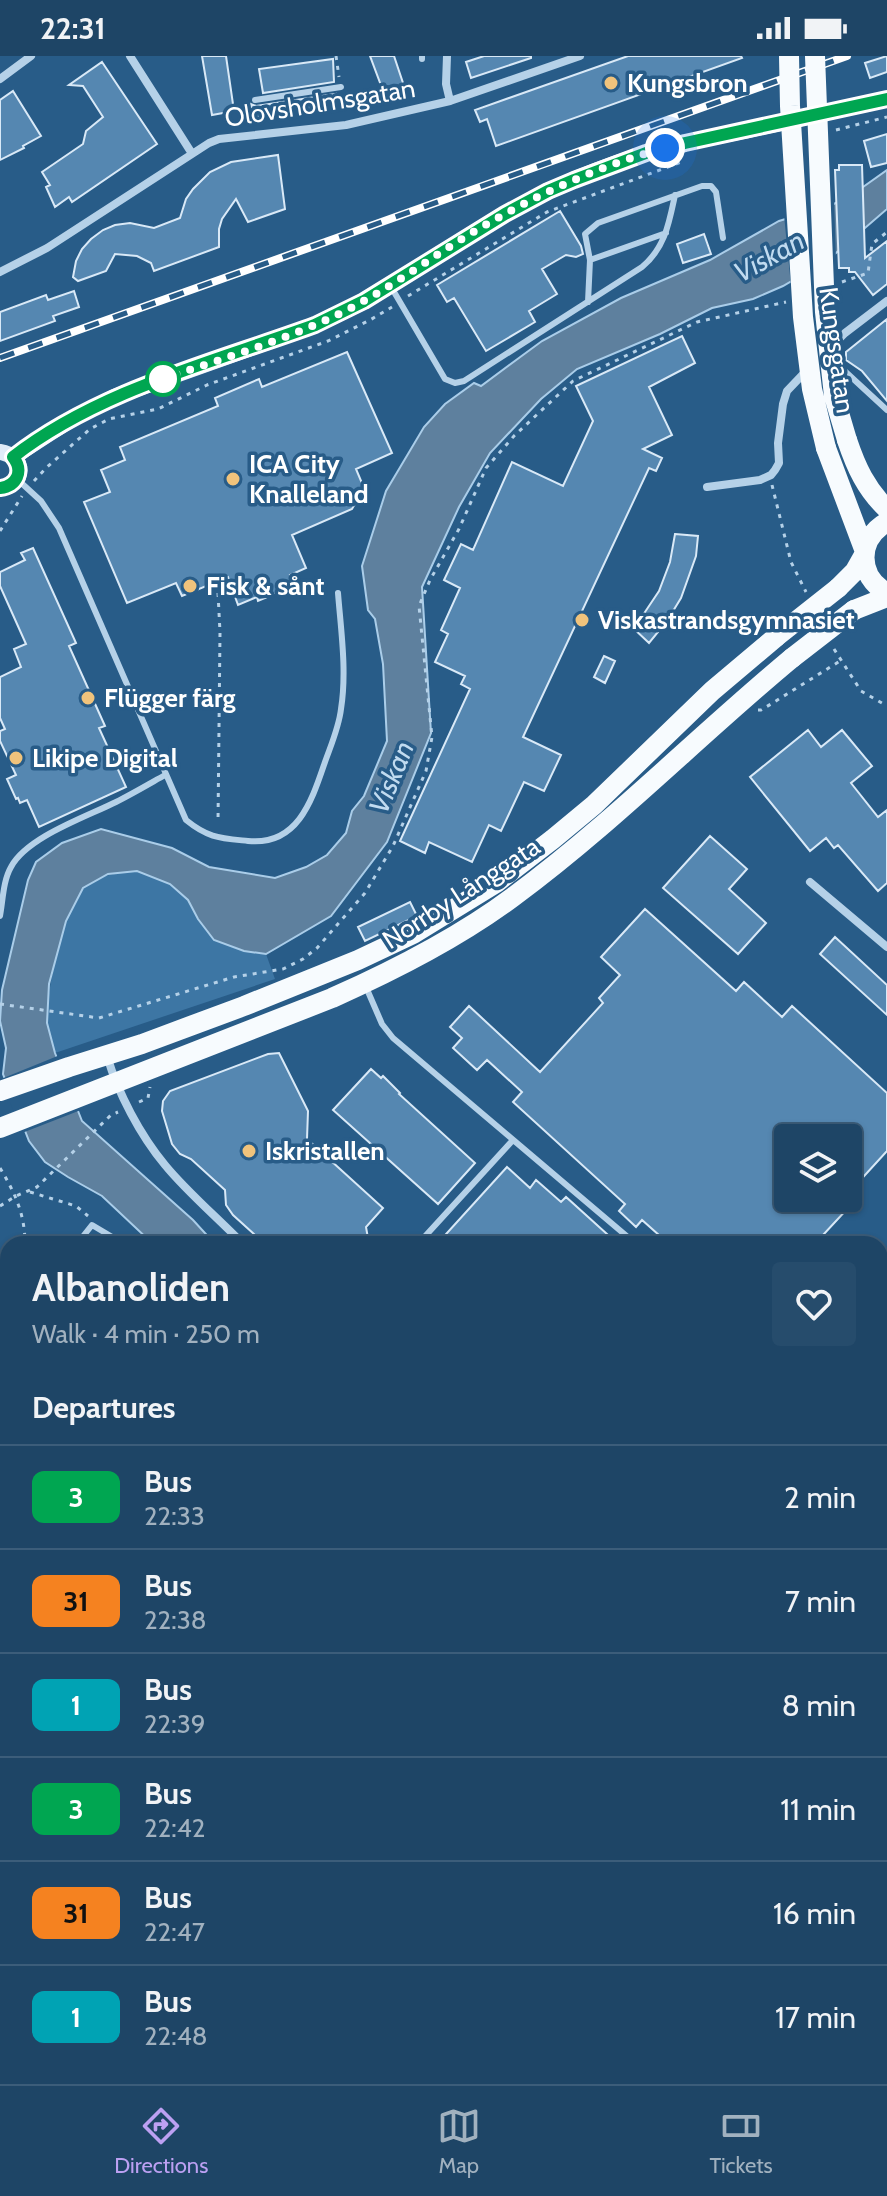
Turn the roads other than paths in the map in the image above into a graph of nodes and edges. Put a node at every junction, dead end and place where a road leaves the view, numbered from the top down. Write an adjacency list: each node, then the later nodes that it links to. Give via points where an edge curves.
1 (31, 56): 7 (street)
2 (130, 56): 12 (street)
3 (447, 56): 11 (street)
4 (580, 56): 11 (street, Olovsholmsgatan)
5 (789, 56): 30 (main road, Kungsgatan, bridge, via 803,317 812,389 826,448)
6 (815, 56): 28 (main road, Kungsgatan, bridge, via 825,312 834,396 857,469)
7 (0, 79)
8 (341, 87): 10 (lane)
9 (887, 99): 18 (street, via 646,153 548,191)
10 (255, 100)
11 (450, 101): 12 (street, Olovsholmsgatan, via 346,125 219,139)
12 (191, 152): 17 (street, Olovsholmsgatan, via 47,248)
13 (675, 195): 14 (lane); 15 (lane, via 711,186); 16 (lane, via 587,231)
14 (666, 233): 16 (lane); 20 (lane, via 654,257)
15 (723, 238)
16 (590, 260): 20 (lane)
17 (0, 272)
18 (390, 285): 20 (lane, via 445,379 455,383); 24 (street, via 315,325 114,397)
19 (887, 301): 21 (street)
20 (588, 302)
21 (825, 353): 23 (lane)
22 (814, 363): 26 (street, via 787,391 779,463 771,475)
23 (887, 410)
24 (7, 454): 25 (street, via 19,467)
25 (22, 484): 27 (street); 33 (lane, via 59,528)
26 (707, 487)
27 (0, 488)
28 (887, 509)
29 (887, 522): 30 (main road, Norrby Långgata, via 874,531)
30 (864, 552): 32 (main road, Kungsgatan, via 871,579); 38 (main road, Norrby Långgata, bridge, via 838,588 712,691 594,805 454,911 358,960)
31 (338, 593): 33 (lane, via 341,710 307,810 292,826 277,838 259,842 202,834 186,820)
32 (887, 595): 37 (main road, Norrby Långgata, bridge, via 854,610 792,658 511,898)
33 (165, 775): 35 (lane, via 60,828 21,855 9,871)
34 (810, 882): 36 (street)
35 (0, 916)
36 (887, 947)
37 (365, 983): 39 (main road, Norrby Långgata); 42 (lane, via 386,1031)
38 (107, 1056): 39 (street); 40 (main road, Norrby Långgata)
39 (115, 1083): 41 (main road, Norrby Långgata); 45 (street, via 164,1165)
40 (0, 1091)
41 (1, 1128)
42 (513, 1140): 46 (lane); 47 (lane)
43 (83, 1236): 44 (lane, via 92,1225)
44 (111, 1236)
45 (235, 1236)
46 (425, 1236)
47 (627, 1236)

